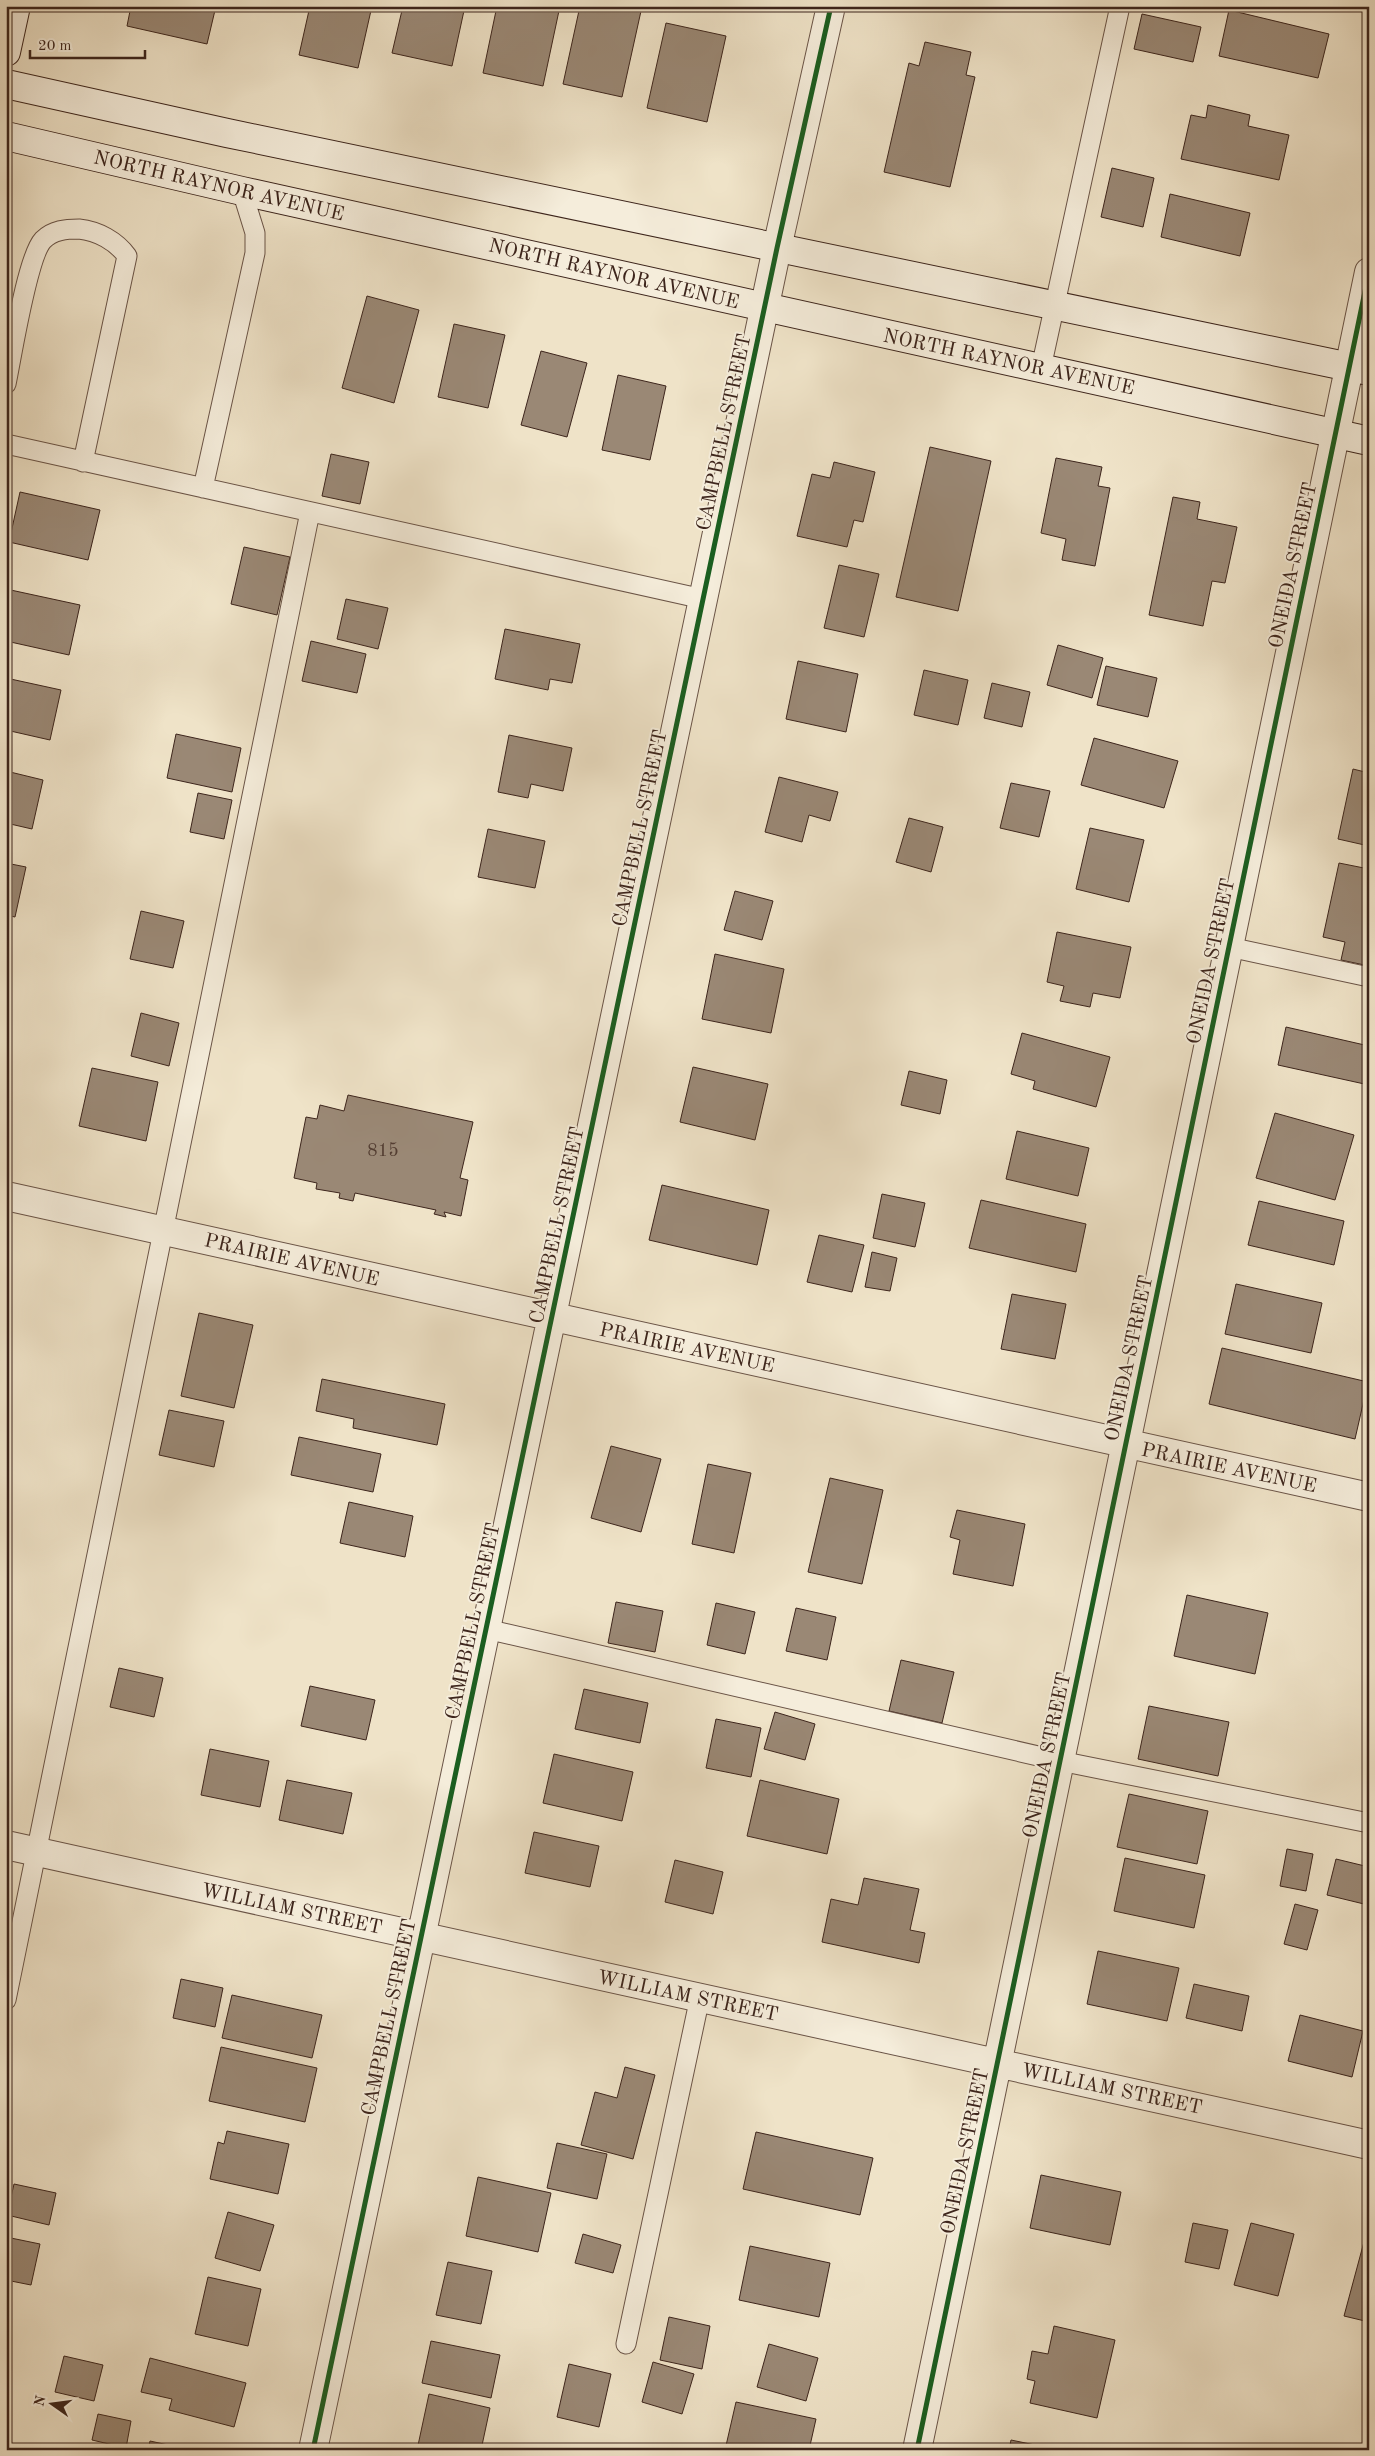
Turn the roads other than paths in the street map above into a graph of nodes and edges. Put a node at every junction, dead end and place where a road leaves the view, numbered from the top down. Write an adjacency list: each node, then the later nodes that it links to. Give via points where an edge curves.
1 (16, 6): 4 (street)
2 (830, 6): 8 (street, CAMPBELL STREET)
3 (1120, 6): 10 (lane)
4 (6, 52)
5 (6, 84): 8 (street)
6 (6, 136): 7 (street, NORTH RAYNOR AVENUE)
7 (242, 191): 11 (street, NORTH RAYNOR AVENUE); 19 (lane, via 255,233 255,253)
8 (777, 248): 10 (street); 11 (street, CAMPBELL STREET)
9 (1369, 272): 13 (street, ONEIDA STREET)
10 (1054, 305): 12 (lane); 13 (street)
11 (765, 307): 12 (street, NORTH RAYNOR AVENUE); 21 (street, CAMPBELL STREET)
12 (1041, 368): 15 (street, NORTH RAYNOR AVENUE)
13 (1358, 368): 15 (street, ONEIDA STREET)
14 (6, 384): 18 (lane, via 31,265 43,240 64,228 88,230 117,244 127,256)
15 (1334, 433): 16 (street, NORTH RAYNOR AVENUE); 22 (street, ONEIDA STREET)
16 (1369, 440)
17 (6, 444): 18 (lane)
18 (83, 462): 19 (lane)
19 (203, 488): 20 (lane)
20 (310, 512): 21 (lane); 25 (lane)
21 (703, 599): 26 (street, CAMPBELL STREET)
22 (1228, 947): 23 (lane); 27 (street, ONEIDA STREET)
23 (1369, 977)
24 (6, 1196): 25 (street, PRAIRIE AVENUE)
25 (162, 1230): 26 (street, PRAIRIE AVENUE); 33 (lane)
26 (552, 1317): 27 (street, PRAIRIE AVENUE); 29 (street, CAMPBELL STREET)
27 (1126, 1444): 28 (street, PRAIRIE AVENUE); 30 (street, ONEIDA STREET)
28 (1369, 1498)
29 (486, 1628): 30 (lane); 34 (street, CAMPBELL STREET)
30 (1060, 1761): 31 (lane); 37 (street, ONEIDA STREET)
31 (1369, 1823)
32 (6, 1844): 33 (street, WILLIAM STREET)
33 (38, 1852): 34 (street, WILLIAM STREET); 36 (lane)
34 (421, 1936): 35 (street, WILLIAM STREET); 40 (street, CAMPBELL STREET)
35 (700, 1997): 37 (street, WILLIAM STREET); 39 (lane)
36 (6, 2000)
37 (998, 2063): 38 (street, WILLIAM STREET); 41 (street, ONEIDA STREET)
38 (1369, 2145)
39 (626, 2344)
40 (312, 2450)
41 (918, 2450)

